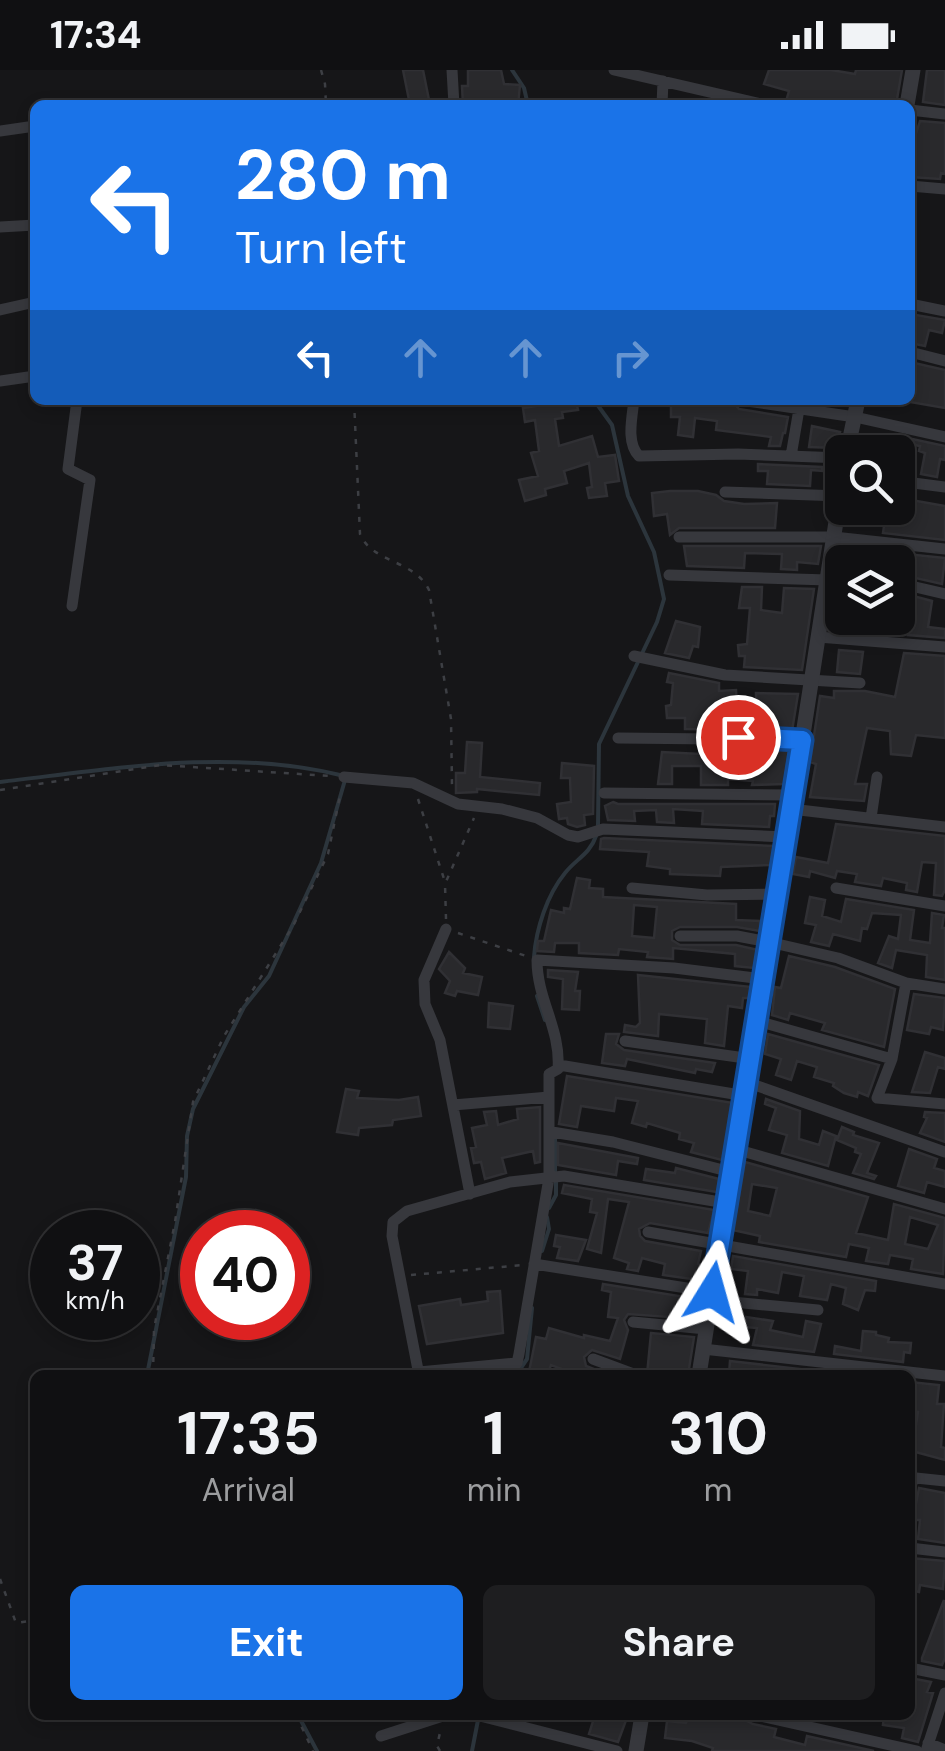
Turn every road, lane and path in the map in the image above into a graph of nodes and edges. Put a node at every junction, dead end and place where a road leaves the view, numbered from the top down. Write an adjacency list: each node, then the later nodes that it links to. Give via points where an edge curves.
1 (320, 70): 8 (path)
2 (452, 70): 9 (street)
3 (614, 70): 6 (street)
4 (681, 70): 7 (street)
5 (913, 70): 12 (street)
6 (663, 81): 7 (street); 10 (street)
7 (680, 85): 11 (street)
8 (326, 100)
9 (454, 100)
10 (662, 100)
11 (744, 100)
12 (910, 100)
13 (915, 109): 14 (street)
14 (945, 114)
15 (30, 127): 16 (street)
16 (0, 131)
17 (915, 186): 18 (street)
18 (945, 189)
19 (30, 225): 20 (street)
20 (0, 227)
21 (30, 303): 23 (street)
22 (915, 305): 24 (street)
23 (0, 310)
24 (945, 312)
25 (915, 353): 26 (street)
26 (945, 361)
27 (30, 377): 28 (street)
28 (0, 380)
29 (76, 405): 53 (street, via 68,468 90,480)
30 (354, 405): 67 (path, via 360,534 368,547 417,573 429,590 451,719)
31 (634, 405): 39 (street, via 631,432 639,456)
32 (773, 405): 34 (street)
33 (857, 405): 35 (street)
34 (799, 409): 35 (street); 39 (street)
35 (854, 417): 36 (street); 37 (street)
36 (850, 435)
37 (945, 437)
38 (825, 455): 39 (street)
39 (791, 456)
40 (915, 484): 41 (street)
41 (945, 487)
42 (825, 489): 43 (street)
43 (724, 492)
44 (836, 525): 46 (street)
45 (679, 537): 46 (street)
46 (834, 537): 47 (street); 48 (street)
47 (834, 545)
48 (945, 549)
49 (825, 573): 50 (street)
50 (669, 575)
51 (915, 587): 52 (street)
52 (945, 594)
53 (72, 606)
54 (825, 607): 55 (street)
55 (818, 637): 56 (street); 58 (street)
56 (945, 647)
57 (634, 656): 58 (street, via 725,674)
58 (812, 680): 59 (street); 61 (street)
59 (860, 683)
60 (618, 738): 61 (street)
61 (802, 740): 68 (street)
62 (344, 776): 64 (street); 65 (path, via 160,765); 114 (path, via 328,854 193,1102 154,1330)
63 (876, 777): 70 (street)
64 (413, 783): 67 (street); 73 (path)
65 (0, 790)
66 (604, 793): 68 (street)
67 (452, 801): 69 (street)
68 (792, 802): 70 (street); 72 (street)
69 (479, 808): 72 (street, via 537,818 578,837 603,829); 73 (path)
70 (871, 818): 71 (street)
71 (945, 826)
72 (786, 837): 76 (street)
73 (445, 884): 78 (path)
74 (632, 888): 76 (street)
75 (836, 888): 77 (street)
76 (777, 894): 80 (street)
77 (945, 906)
78 (446, 930): 81 (path); 92 (street, via 424,980 425,1004)
79 (680, 936): 80 (street)
80 (769, 942): 82 (street); 83 (street)
81 (537, 960): 82 (street); 89 (street)
82 (763, 979): 85 (street)
83 (906, 983): 84 (street); 88 (street)
84 (945, 988)
85 (757, 1022): 87 (street); 88 (street)
86 (625, 1041): 87 (street)
87 (752, 1058): 90 (street)
88 (892, 1059): 93 (street, via 877,1098)
89 (559, 1065): 90 (street); 91 (street, via 549,1074)
90 (747, 1090): 95 (street); 96 (street)
91 (549, 1097): 92 (street); 94 (street)
92 (454, 1104): 99 (street)
93 (945, 1104)
94 (552, 1132): 97 (street); 98 (street)
95 (734, 1149): 97 (street); 101 (street)
96 (945, 1152)
97 (731, 1172): 100 (street)
98 (549, 1178): 99 (street); 100 (street); 104 (street)
99 (470, 1194): 105 (street, via 393,1222)
100 (726, 1203): 103 (street)
101 (945, 1209)
102 (648, 1232): 103 (street)
103 (718, 1246): 106 (street); 107 (street)
104 (534, 1264): 105 (path); 107 (street); 113 (street)
105 (398, 1276): 115 (street)
106 (945, 1284)
107 (712, 1296): 108 (street); 110 (street)
108 (818, 1310)
109 (633, 1322): 110 (street)
110 (706, 1329): 111 (street)
111 (703, 1349): 119 (street); 120 (street)
112 (594, 1359): 118 (street)
113 (517, 1363): 116 (street); 117 (street)
114 (154, 1370)
115 (418, 1370)
116 (448, 1370)
117 (510, 1370)
118 (623, 1370)
119 (700, 1370)
120 (891, 1370)
121 (915, 1373): 122 (street)
122 (945, 1376)
123 (915, 1479): 124 (street)
124 (945, 1481)
125 (915, 1549): 126 (street)
126 (945, 1552)
127 (0, 1579): 128 (path, via 16,1623)
128 (30, 1621)
129 (915, 1669): 130 (street)
130 (945, 1676)
131 (945, 1693): 139 (street)
132 (298, 1720): 141 (path)
133 (432, 1720): 138 (street)
134 (444, 1720): 142 (path)
135 (496, 1720): 143 (street)
136 (641, 1720): 144 (street)
137 (778, 1720): 145 (street)
138 (381, 1736)
139 (927, 1747): 140 (street)
140 (945, 1750)
141 (313, 1751)
142 (440, 1751)
143 (618, 1751)
144 (636, 1751)
145 (917, 1751)

